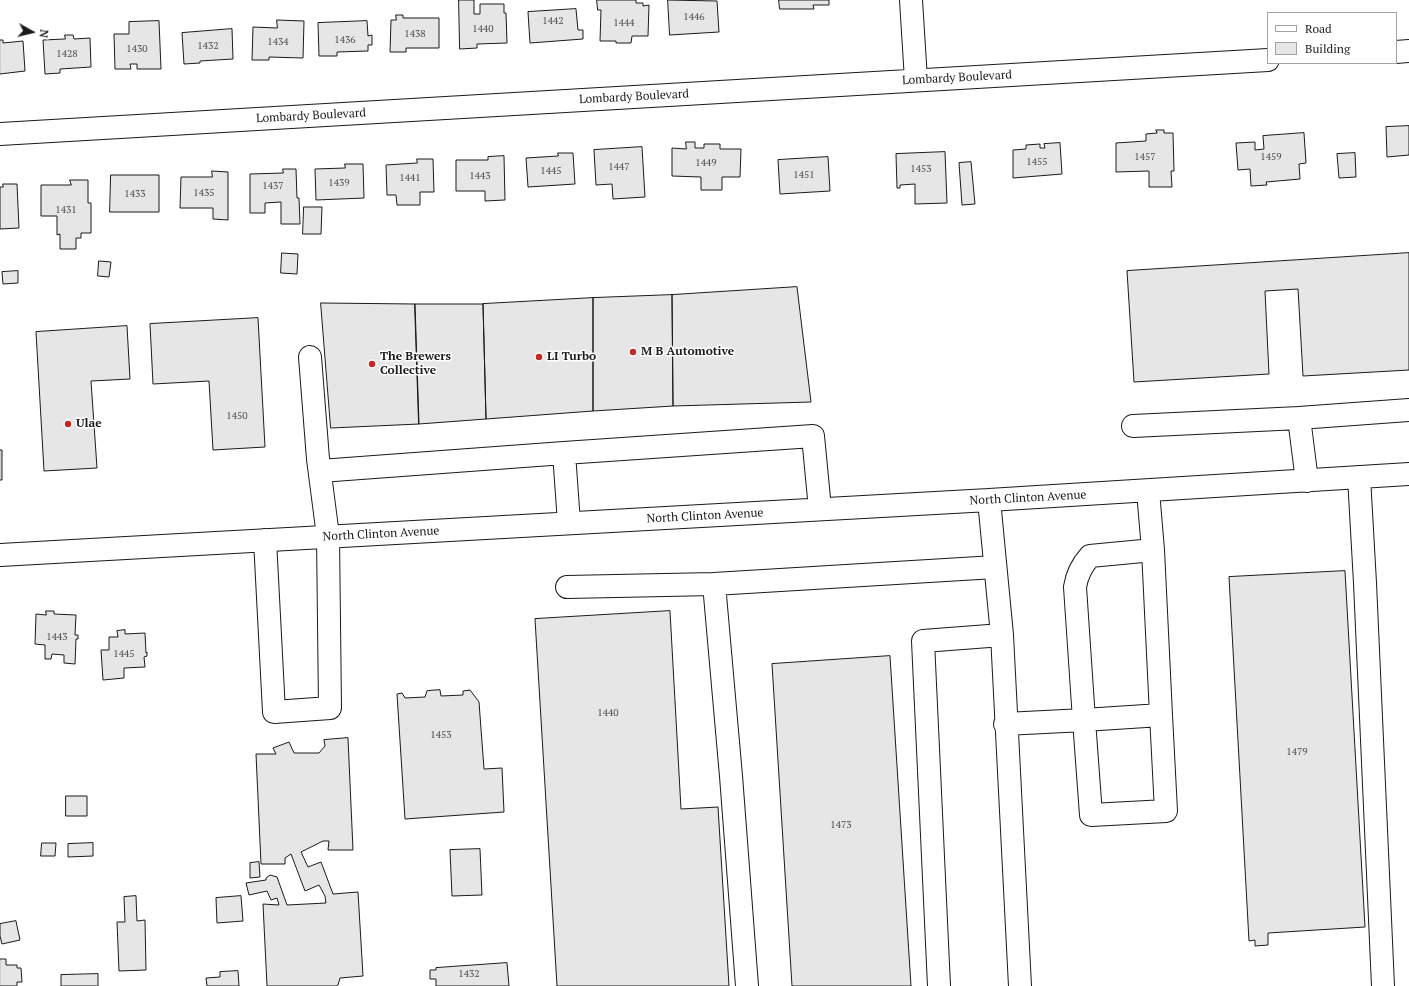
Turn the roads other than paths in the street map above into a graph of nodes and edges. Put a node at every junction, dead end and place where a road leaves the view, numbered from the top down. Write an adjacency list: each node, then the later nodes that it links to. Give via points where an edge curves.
1 (912, 0): 5 (street)
2 (1409, 51): 3 (street)
3 (1397, 52)
4 (1267, 60): 5 (street, Lombardy Boulevard)
5 (916, 80): 6 (street, Lombardy Boulevard)
6 (0, 134)
7 (310, 357): 12 (street)
8 (1409, 410): 9 (street)
9 (1299, 418): 10 (street); 15 (street)
10 (1133, 426)
11 (564, 453): 12 (street); 18 (street, via 813,436); 19 (street)
12 (320, 472): 20 (street)
13 (1409, 474): 14 (street, North Clinton Avenue)
14 (1359, 477): 15 (street, North Clinton Avenue); 34 (street)
15 (1306, 480): 16 (street, North Clinton Avenue)
16 (1148, 491): 17 (street, North Clinton Avenue); 22 (street)
17 (989, 500): 18 (street, North Clinton Avenue); 24 (street)
18 (820, 510): 19 (street, North Clinton Avenue)
19 (569, 523): 20 (street, North Clinton Avenue)
20 (328, 536): 21 (street, North Clinton Avenue); 21 (street, via 330,708 274,712)
21 (265, 540): 23 (street, North Clinton Avenue)
22 (1153, 550): 28 (street); 29 (street, via 1090,556 1076,578)
23 (0, 554)
24 (995, 567): 25 (street); 27 (street)
25 (714, 584): 26 (street); 31 (street)
26 (566, 587)
27 (1002, 635): 30 (street); 32 (street, via 923,641)
28 (1161, 715): 29 (street); 29 (street, via 1166,811 1091,815)
29 (1084, 720): 30 (street)
30 (1005, 724): 33 (street)
31 (747, 986)
32 (939, 986)
33 (1020, 986)
34 (1383, 986)

